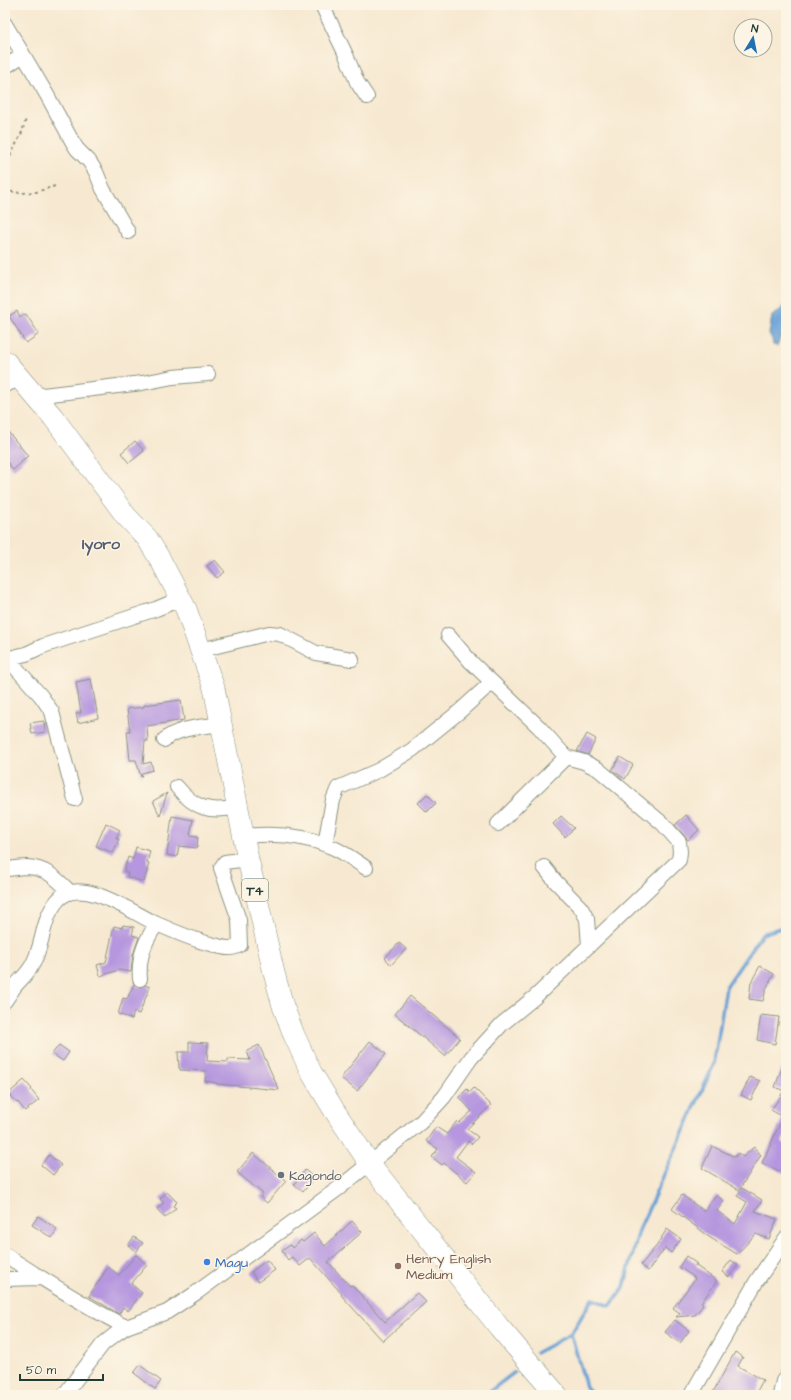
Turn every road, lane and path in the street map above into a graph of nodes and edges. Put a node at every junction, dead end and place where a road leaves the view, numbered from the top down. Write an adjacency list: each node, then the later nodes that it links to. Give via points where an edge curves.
1 (322, 5): 5 (street, via 357,82)
2 (5, 24): 3 (street)
3 (23, 55): 4 (street); 10 (street, via 72,141 96,172)
4 (5, 67)
5 (367, 98)
6 (26, 119): 7 (path)
7 (5, 167)
8 (55, 186): 9 (path, via 36,192)
9 (5, 191)
10 (128, 232)
11 (5, 361): 13 (highway, T4)
12 (208, 374): 14 (street)
13 (12, 382): 14 (highway, T4)
14 (35, 396): 15 (highway, T4, via 126,516 147,538)
15 (180, 599): 17 (highway, T4); 18 (street)
16 (448, 635): 20 (street)
17 (201, 650): 19 (street, via 269,633 280,634 316,653); 21 (highway, T4, via 214,688)
18 (6, 659): 25 (street, via 41,696 52,712)
19 (352, 660)
20 (492, 682): 23 (street); 29 (street, via 412,750 379,770 338,788 333,800)
21 (222, 724): 22 (street, via 183,730 170,734); 26 (highway, T4)
22 (164, 740)
23 (566, 757): 27 (street); 36 (street, via 598,769 663,824 679,842 678,860)
24 (177, 787): 26 (street, via 197,806 218,810)
25 (75, 799)
26 (238, 807): 28 (highway, T4)
27 (498, 824)
28 (244, 836): 29 (street, via 283,836); 30 (highway, T4)
29 (325, 844): 32 (street, via 348,855)
30 (248, 859): 35 (street, via 225,862 221,868 239,920 240,945 227,949); 39 (highway, T4, via 274,973 294,1034 311,1072)
31 (544, 867): 36 (street, via 581,908 586,919)
32 (366, 868)
33 (5, 869): 34 (street, via 27,867 47,872)
34 (70, 892): 35 (street, via 84,891 110,899); 38 (street, via 58,899 49,912 39,950 31,968)
35 (157, 924): 37 (street, via 144,945)
36 (589, 946): 39 (street, via 502,1024 471,1058 444,1097 421,1122)
37 (140, 979)
38 (5, 1001)
39 (370, 1164): 44 (street, via 196,1293 167,1312); 47 (highway, T4, via 499,1327)
40 (786, 1238): 48 (street, via 756,1282)
41 (5, 1255): 42 (street)
42 (40, 1278): 43 (street); 44 (street)
43 (5, 1279)
44 (126, 1327): 46 (street, via 103,1344)
45 (786, 1377): 49 (street)
46 (64, 1395)
47 (557, 1395)
48 (691, 1395)
49 (780, 1395)

